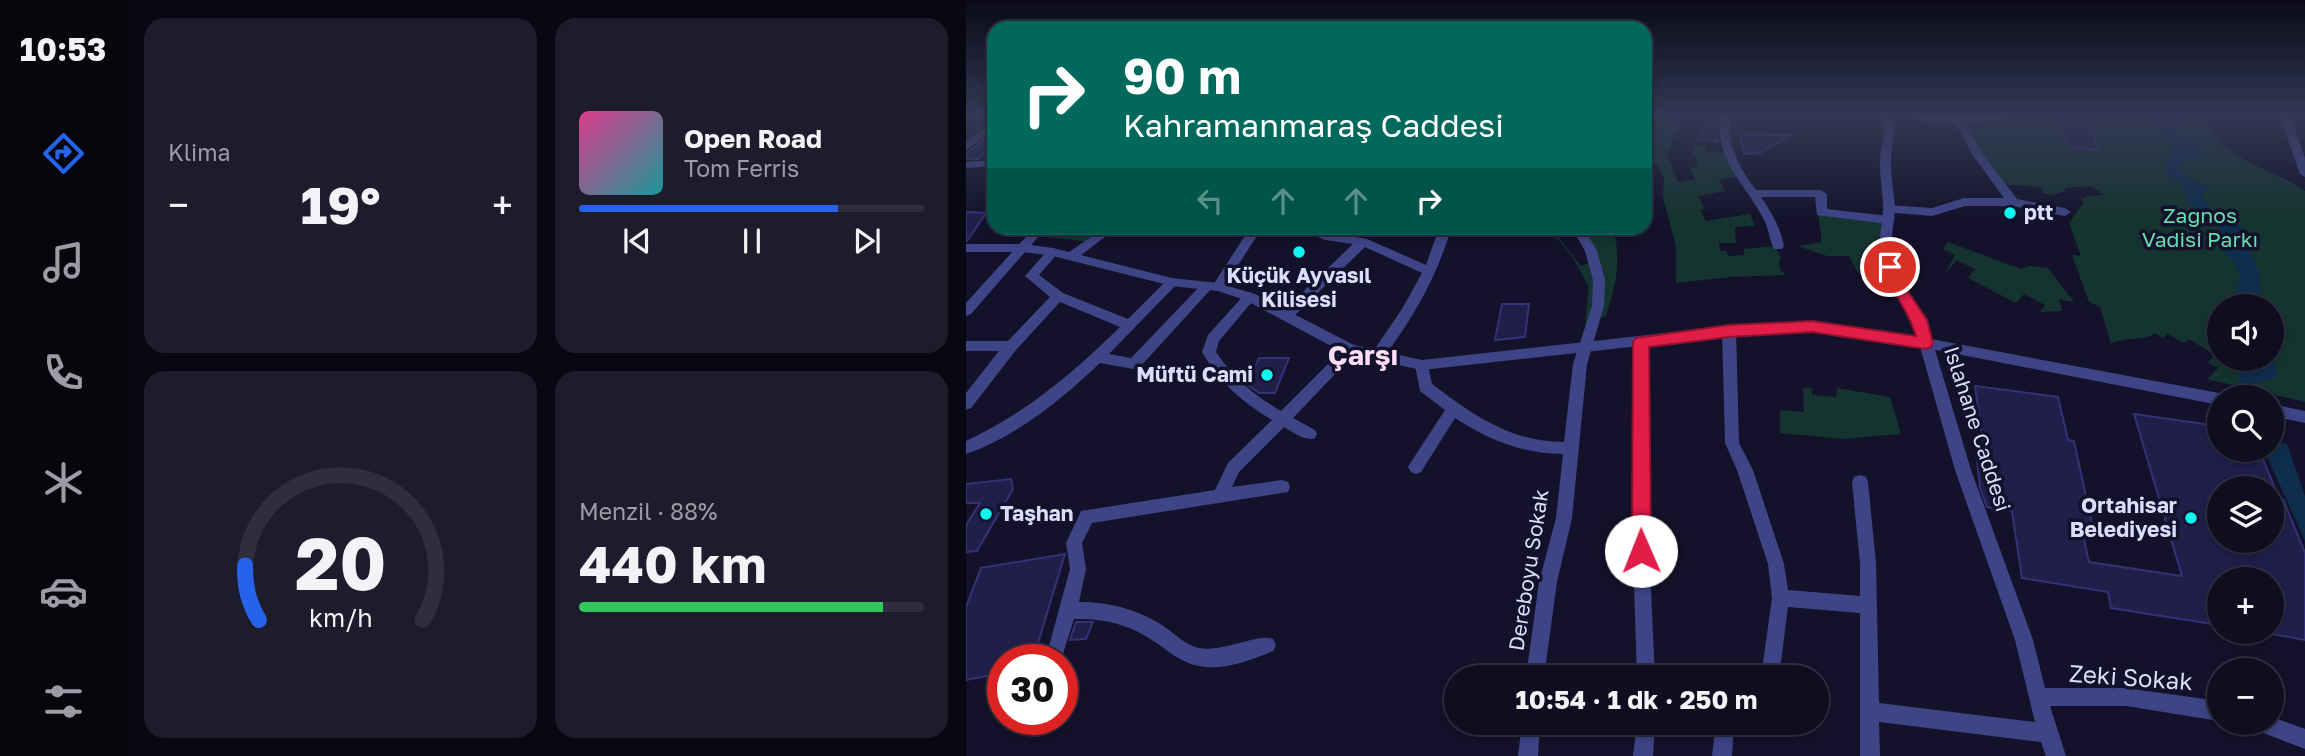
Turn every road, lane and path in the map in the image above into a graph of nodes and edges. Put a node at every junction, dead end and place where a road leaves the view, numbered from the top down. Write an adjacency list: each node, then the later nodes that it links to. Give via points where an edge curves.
1 (1729, 151): 8 (street)
2 (1886, 151): 11 (street, Islahane Caddesi)
3 (1976, 151): 9 (street)
4 (2297, 151): 7 (street)
5 (987, 164): 6 (street)
6 (966, 165)
7 (2305, 174)
8 (1751, 193): 11 (street, via 1821,194 1821,212); 19 (street, via 1771,220)
9 (2013, 202): 10 (street); 11 (street, via 1964,202 1932,212)
10 (2066, 212)
11 (1889, 215): 34 (street, Islahane Caddesi, via 1886,244 1890,267 1919,320)
12 (1034, 235): 21 (street)
13 (1102, 235): 23 (street)
14 (1251, 235): 26 (street)
15 (1324, 235): 18 (street)
16 (1444, 235): 24 (street)
17 (1582, 235): 37 (street, Dereboyu Sokak, via 1599,280 1598,306)
18 (1363, 242): 24 (street); 30 (street)
19 (1778, 246)
20 (966, 248): 21 (street)
21 (1023, 248): 22 (street); 29 (street)
22 (1052, 252): 23 (street); 27 (street, via 1031,276)
23 (1073, 256): 25 (street)
24 (1428, 271): 39 (street)
25 (1172, 282): 26 (street); 31 (street)
26 (1212, 286): 28 (street); 40 (street, via 1134,364)
27 (1058, 296): 31 (street); 36 (street)
28 (1250, 297): 30 (street); 47 (street, via 1213,339 1209,352 1240,393)
29 (966, 311)
30 (1287, 315): 38 (street)
31 (1129, 325): 40 (street)
32 (1729, 331): 33 (street); 34 (street, via 1812,326); 55 (street, via 1732,443 1776,564)
33 (1641, 342): 37 (street); 61 (street, via 1640,526)
34 (1926, 343): 42 (street); 63 (street, Islahane Caddesi)
35 (966, 346): 36 (street)
36 (1011, 346): 43 (street)
37 (1587, 347): 41 (street); 50 (street, Dereboyu Sokak, via 1580,365)
38 (1351, 350): 39 (street); 47 (street)
39 (1377, 356): 41 (street)
40 (1100, 358): 49 (street, via 1038,409)
41 (1422, 365): 44 (street, via 1425,387)
42 (2207, 397)
43 (966, 404)
44 (1453, 409): 50 (street, via 1515,444); 51 (street)
45 (2284, 412): 46 (street)
46 (2305, 416)
47 (1284, 419): 48 (street); 54 (street, via 1233,468)
48 (1310, 433)
49 (966, 448)
50 (1569, 448): 60 (street, Dereboyu Sokak, via 1564,518 1548,582)
51 (1416, 467)
52 (1860, 482): 56 (street)
53 (1282, 487): 54 (street)
54 (1221, 494): 57 (street, via 1087,516 1074,543 1078,569)
55 (1781, 598): 56 (street); 62 (street)
56 (1868, 605): 65 (street)
57 (1068, 611): 58 (street); 59 (street, via 1099,610 1129,617 1201,658)
58 (1057, 644)
59 (1267, 645)
60 (1537, 665)
61 (1646, 665)
62 (1772, 665)
63 (2039, 697): 64 (street, Zeki Sokak, via 2126,697); 67 (street, Islahane Caddesi)
64 (2207, 709)
65 (1870, 711): 67 (street); 75 (street)
66 (2284, 731): 71 (street)
67 (2047, 733): 76 (street, Islahane Caddesi)
68 (1530, 735): 72 (street)
69 (1645, 735): 73 (street)
70 (1724, 735): 74 (street)
71 (2305, 739)
72 (1528, 756)
73 (1643, 756)
74 (1722, 756)
75 (1870, 756)
76 (2056, 756)

